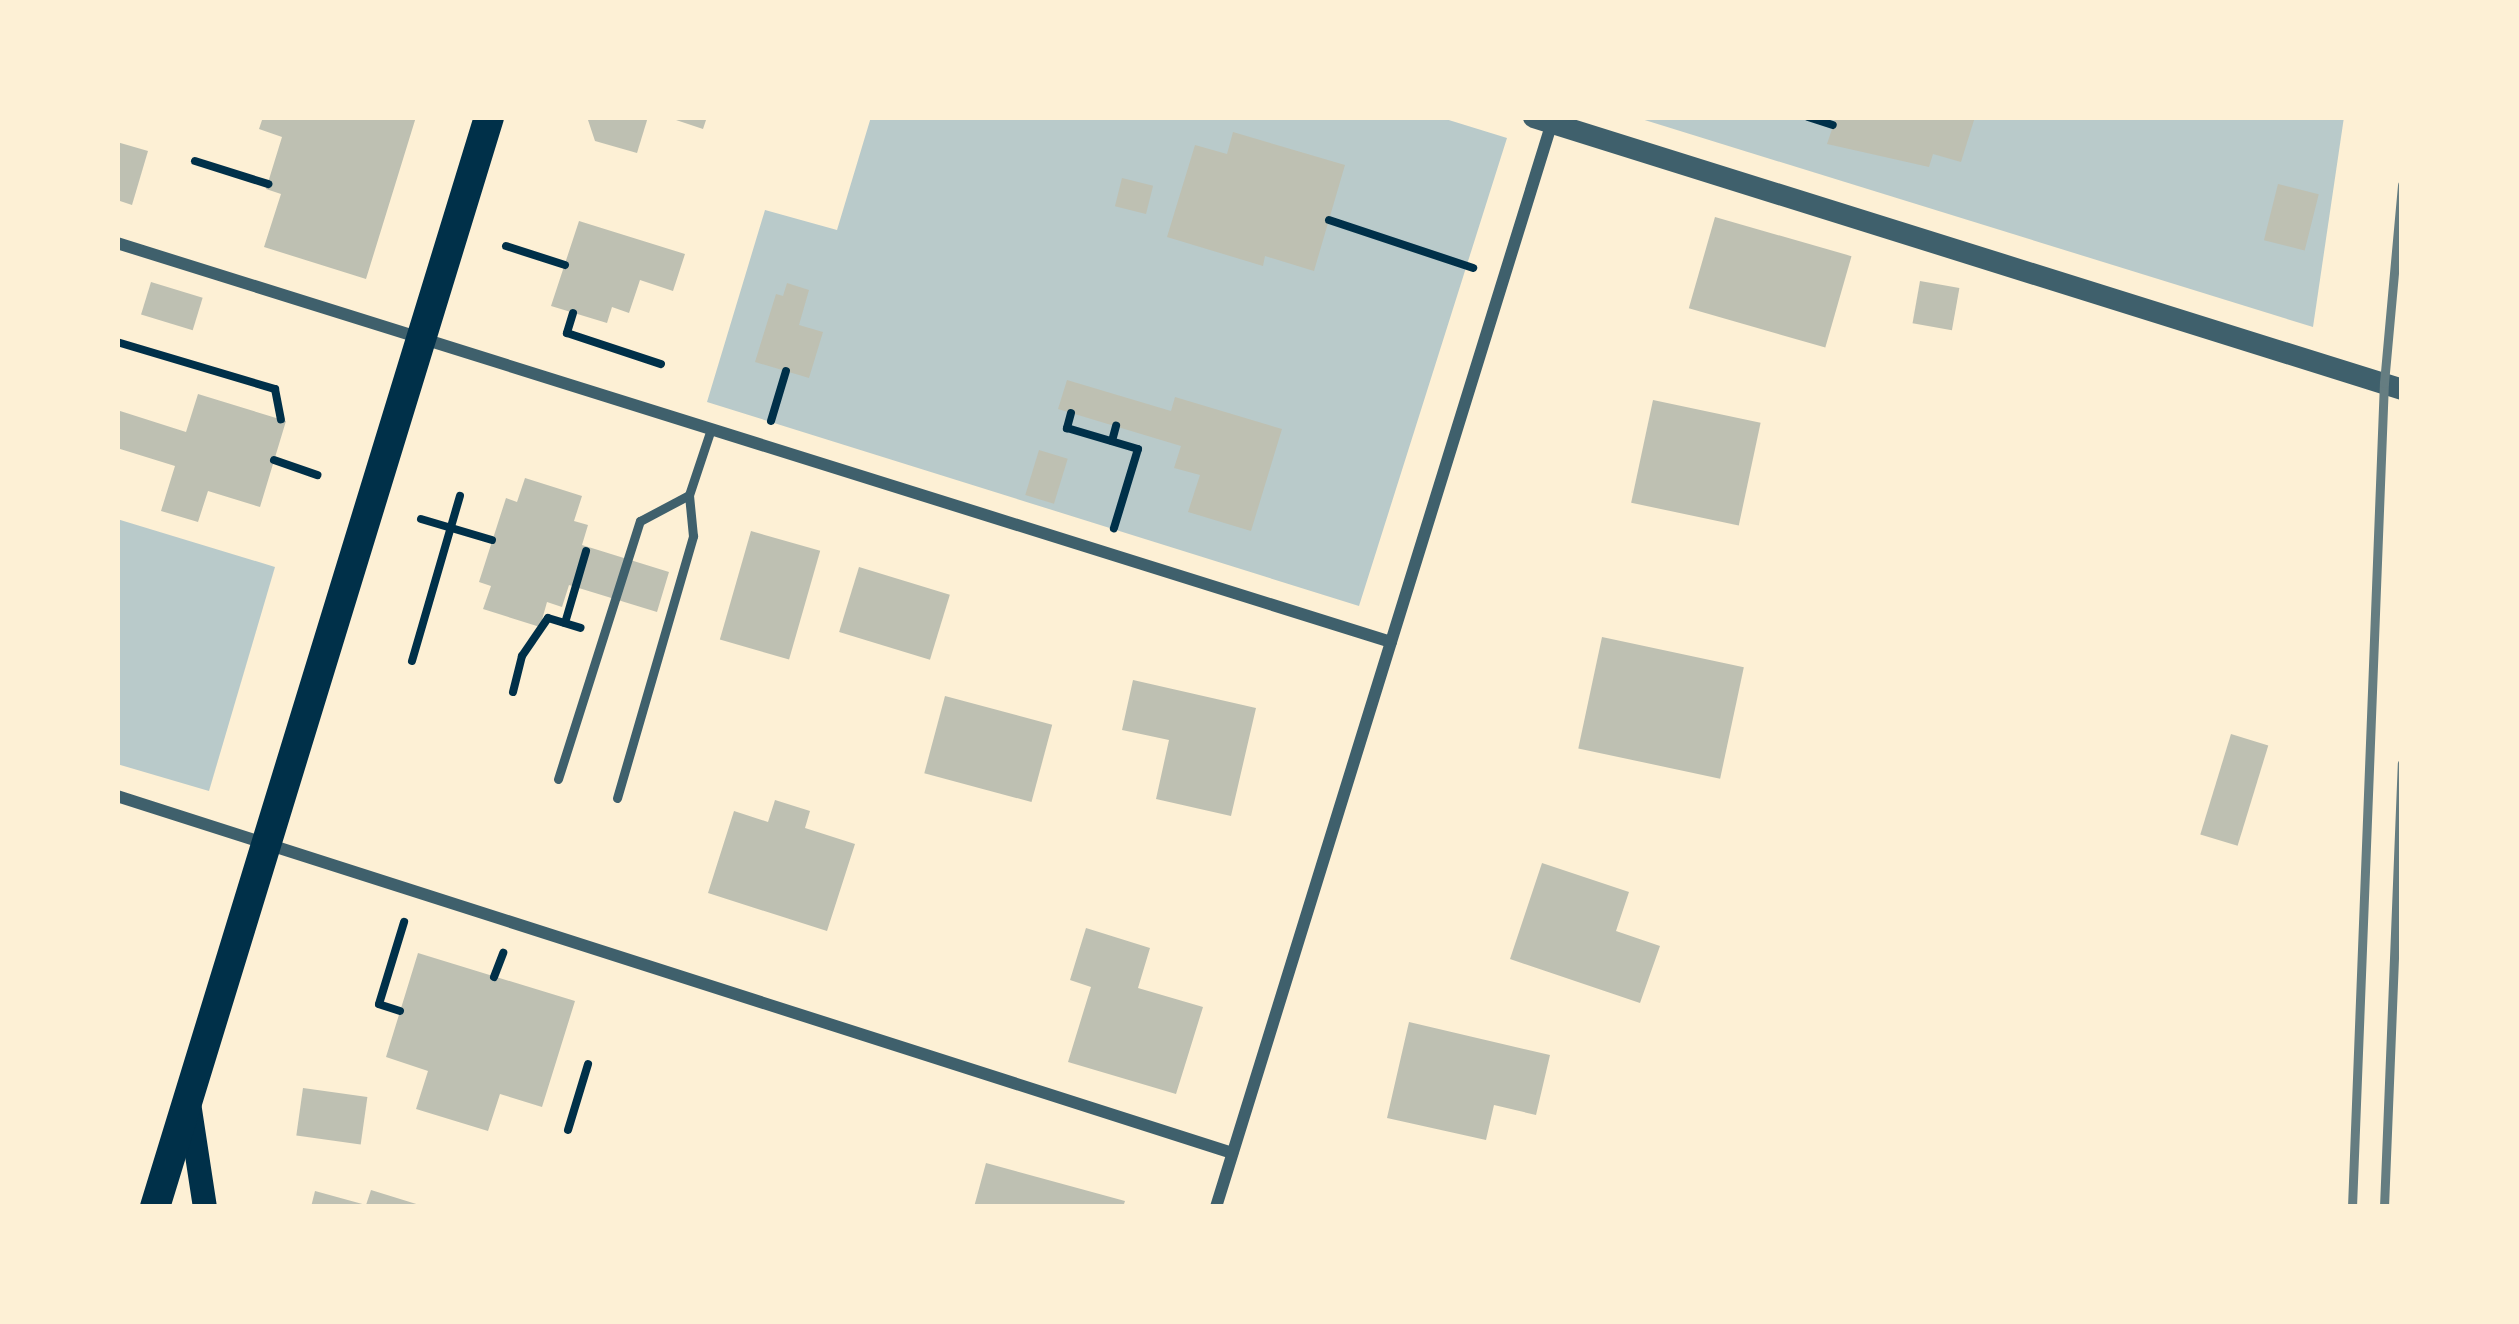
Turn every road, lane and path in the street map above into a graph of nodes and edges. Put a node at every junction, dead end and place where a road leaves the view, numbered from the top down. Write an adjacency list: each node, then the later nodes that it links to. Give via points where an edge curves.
1 (489, 117): 13 (main road)
2 (1808, 117): 4 (path)
3 (1546, 119): 17 (street); 35 (street)
4 (1833, 125)
5 (195, 161): 6 (path)
6 (268, 184)
7 (1328, 220): 11 (path)
8 (117, 243): 13 (street)
9 (506, 245): 10 (path)
10 (565, 265)
11 (1473, 268)
12 (573, 313): 15 (path, via 567,333)
13 (420, 338): 21 (street); 41 (main road)
14 (117, 342): 19 (path, via 275,389)
15 (661, 364)
16 (786, 371): 23 (path)
17 (2402, 389)
18 (1071, 413): 22 (path, via 1067,428)
19 (281, 419)
20 (1116, 426): 22 (path)
21 (710, 429): 23 (street); 26 (lane)
22 (1112, 441): 32 (path, via 1138,449)
23 (763, 446): 32 (street)
24 (274, 460): 25 (path)
25 (317, 475)
26 (689, 495): 34 (lane, via 640,520); 40 (lane, via 693,536)
27 (460, 496): 29 (path)
28 (422, 519): 29 (path)
29 (451, 528): 30 (path); 36 (path)
30 (492, 540)
31 (586, 551): 33 (path)
32 (1106, 553): 35 (street)
33 (565, 623): 34 (path); 37 (path, via 548,617 522,656)
34 (604, 635): 38 (lane)
35 (1390, 642): 49 (street)
36 (412, 661)
37 (513, 692)
38 (558, 779)
39 (117, 796): 41 (street)
40 (617, 798)
41 (263, 845): 47 (main road); 49 (street)
42 (404, 922): 45 (path, via 379,1004)
43 (502, 953): 44 (path)
44 (494, 977)
45 (400, 1011)
46 (587, 1064): 48 (path)
47 (188, 1100): 50 (main road); 51 (main road)
48 (568, 1130)
49 (1232, 1153): 52 (street)
50 (155, 1207)
51 (205, 1207)
52 (1216, 1207)

